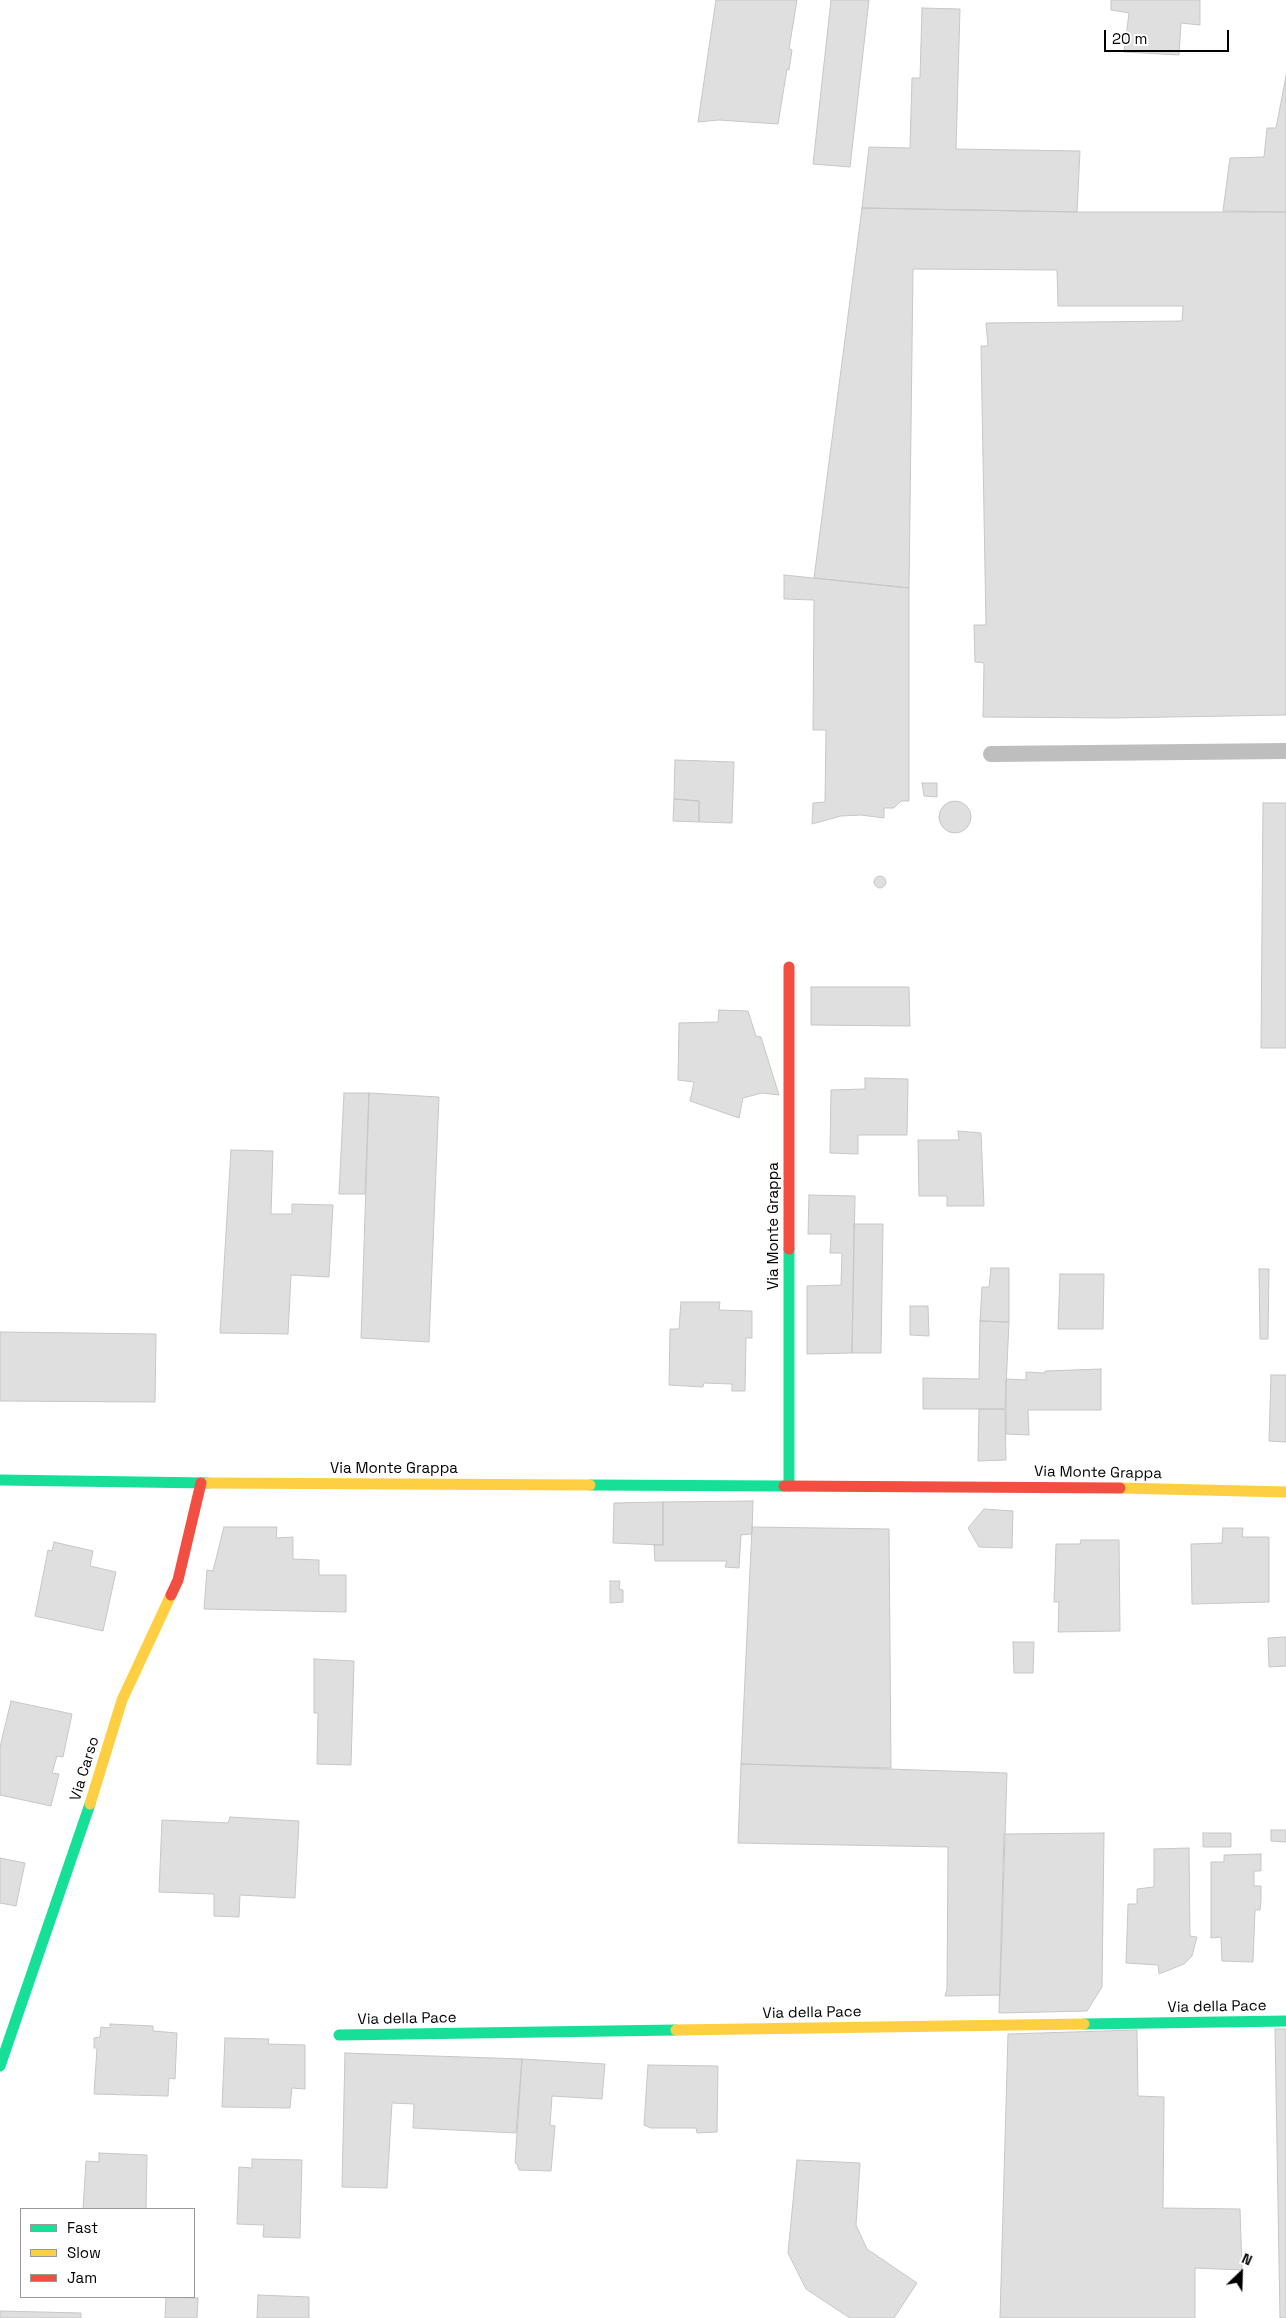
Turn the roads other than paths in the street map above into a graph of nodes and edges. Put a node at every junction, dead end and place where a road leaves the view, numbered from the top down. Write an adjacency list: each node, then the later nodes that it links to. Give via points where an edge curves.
1 (1286, 751): 2 (lane)
2 (991, 754)
3 (789, 967): 6 (street, Via Monte Grappa)
4 (0, 1480): 5 (street, Via Monte Grappa)
5 (201, 1484): 6 (street, Via Monte Grappa); 10 (street, Via Carso, via 178,1580 122,1700 87,1814)
6 (789, 1486): 7 (street, Via Monte Grappa)
7 (1286, 1492)
8 (1286, 2021): 9 (street, Via della Pace)
9 (339, 2035)
10 (0, 2066)

